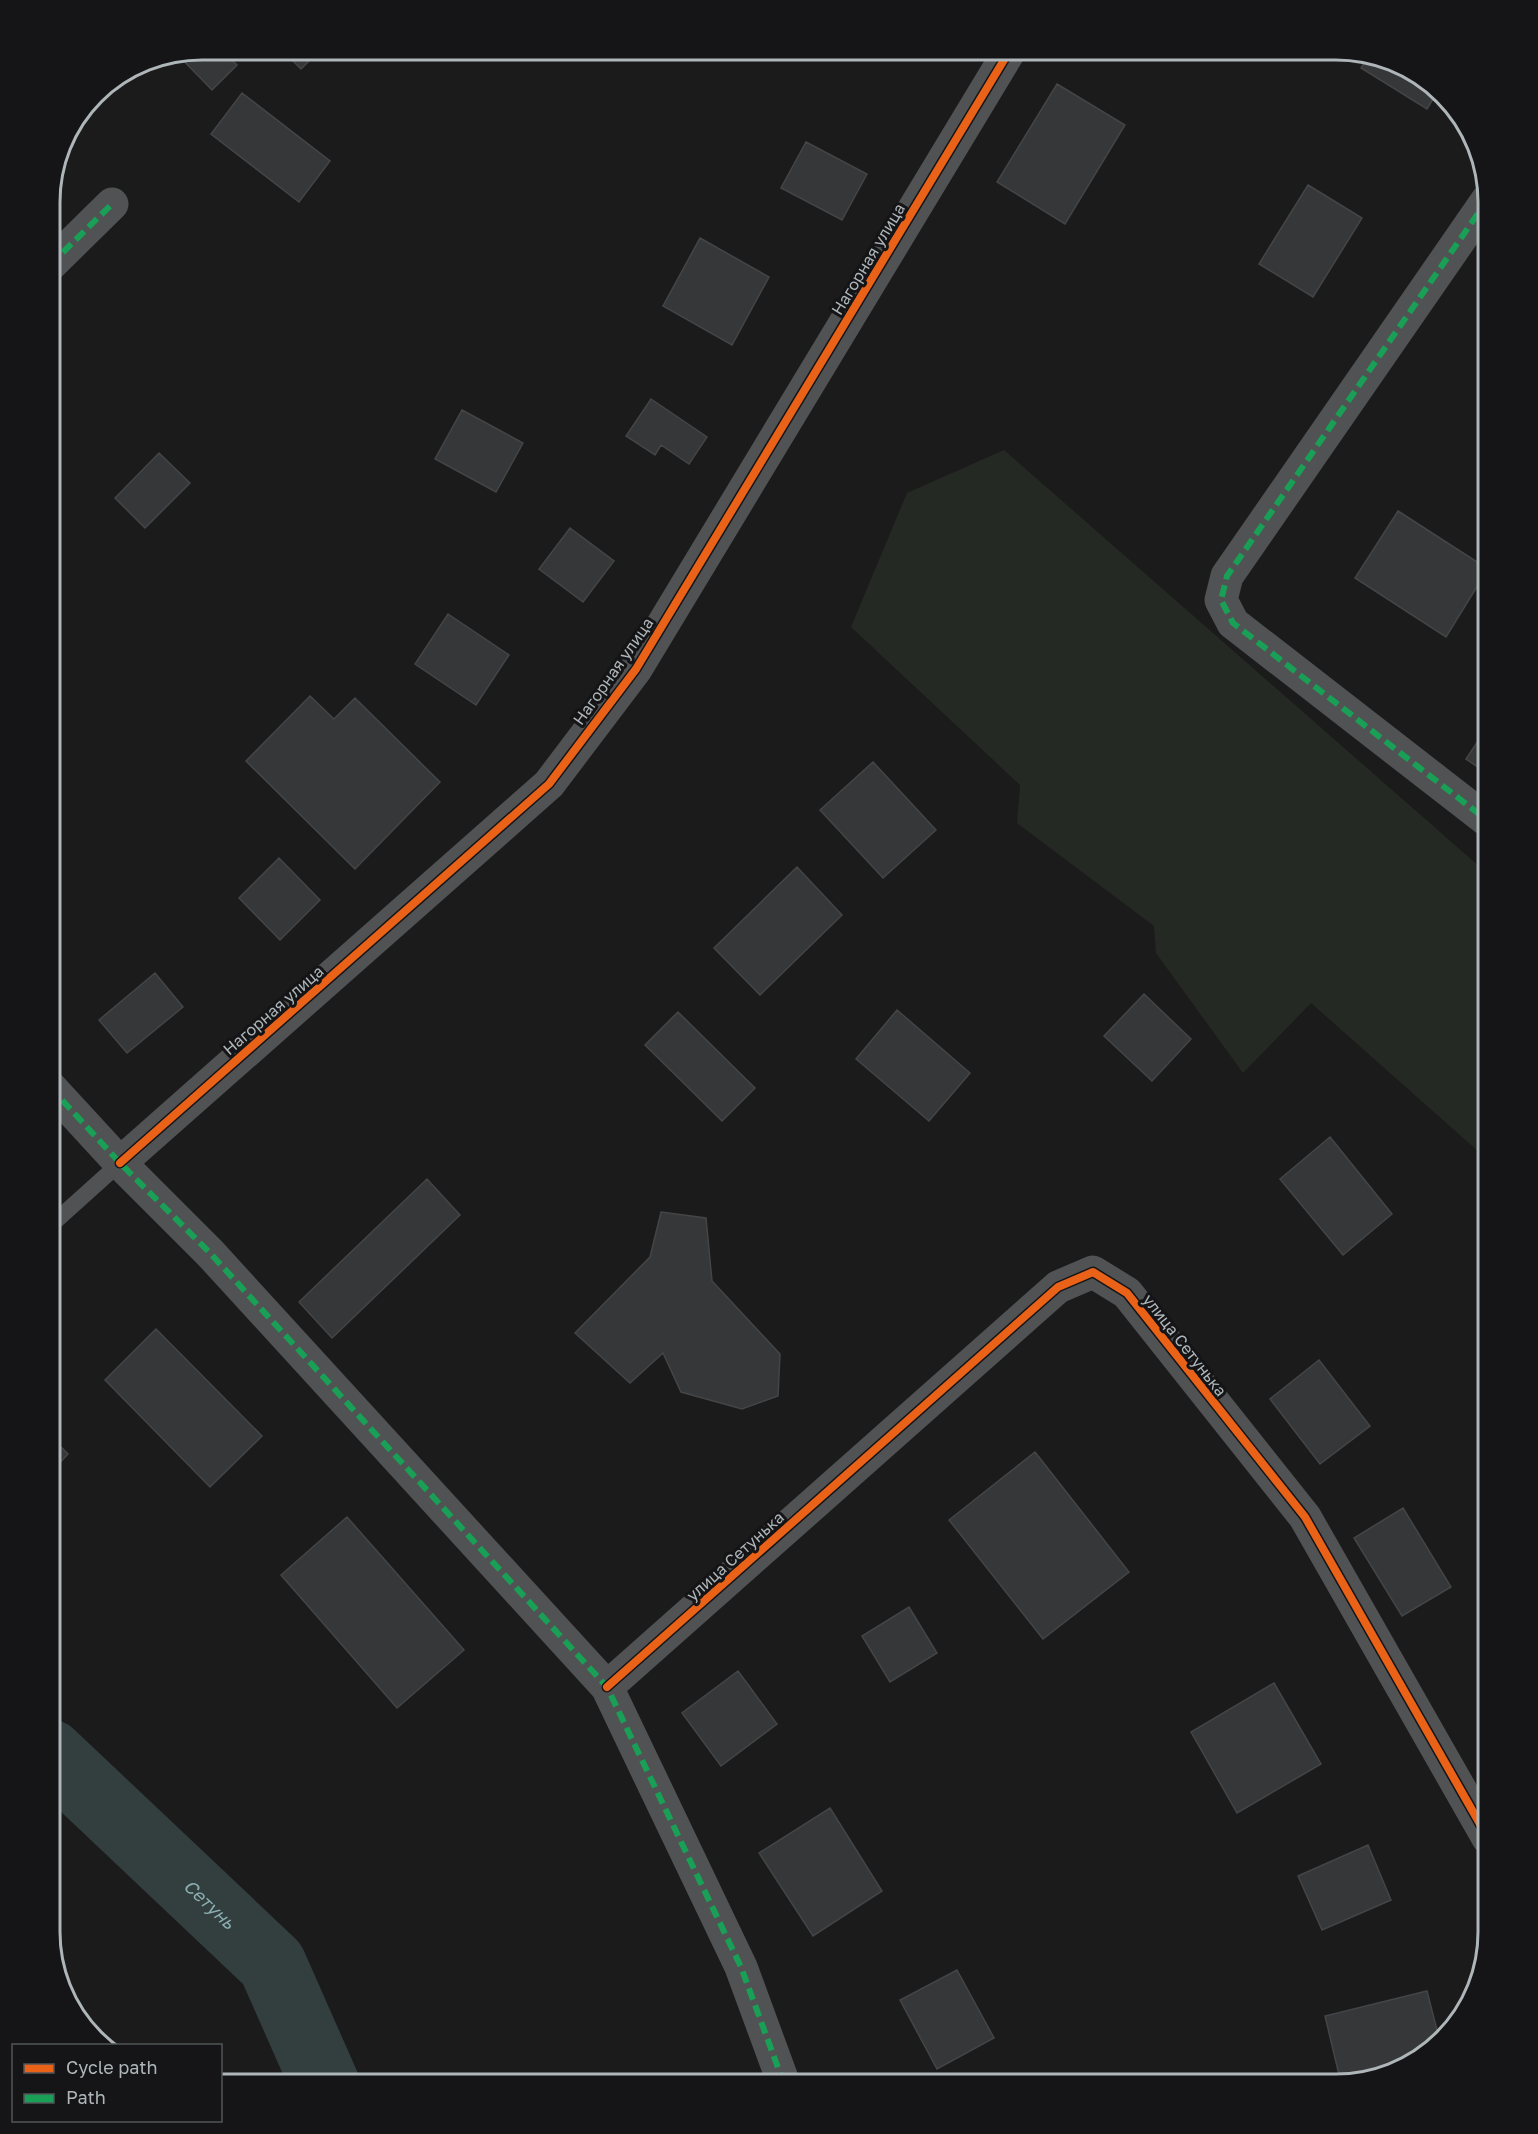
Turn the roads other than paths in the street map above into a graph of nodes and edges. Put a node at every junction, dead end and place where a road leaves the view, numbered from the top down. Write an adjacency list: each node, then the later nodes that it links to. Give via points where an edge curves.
1 (1004, 60): 7 (street, Нагорная улица, via 636,669 549,784)
2 (112, 204): 4 (street)
3 (1478, 212): 5 (street, via 1227,576 1221,600 1233,623)
4 (60, 255)
5 (1478, 813)
6 (60, 1098): 7 (street)
7 (120, 1163): 8 (lane); 9 (street, via 210,1253)
8 (60, 1217)
9 (608, 1687): 10 (street, улица Сетунька, via 1058,1287 1093,1272 1127,1293 1305,1517); 11 (street, via 741,1967)
10 (1478, 1820)
11 (780, 2074)

